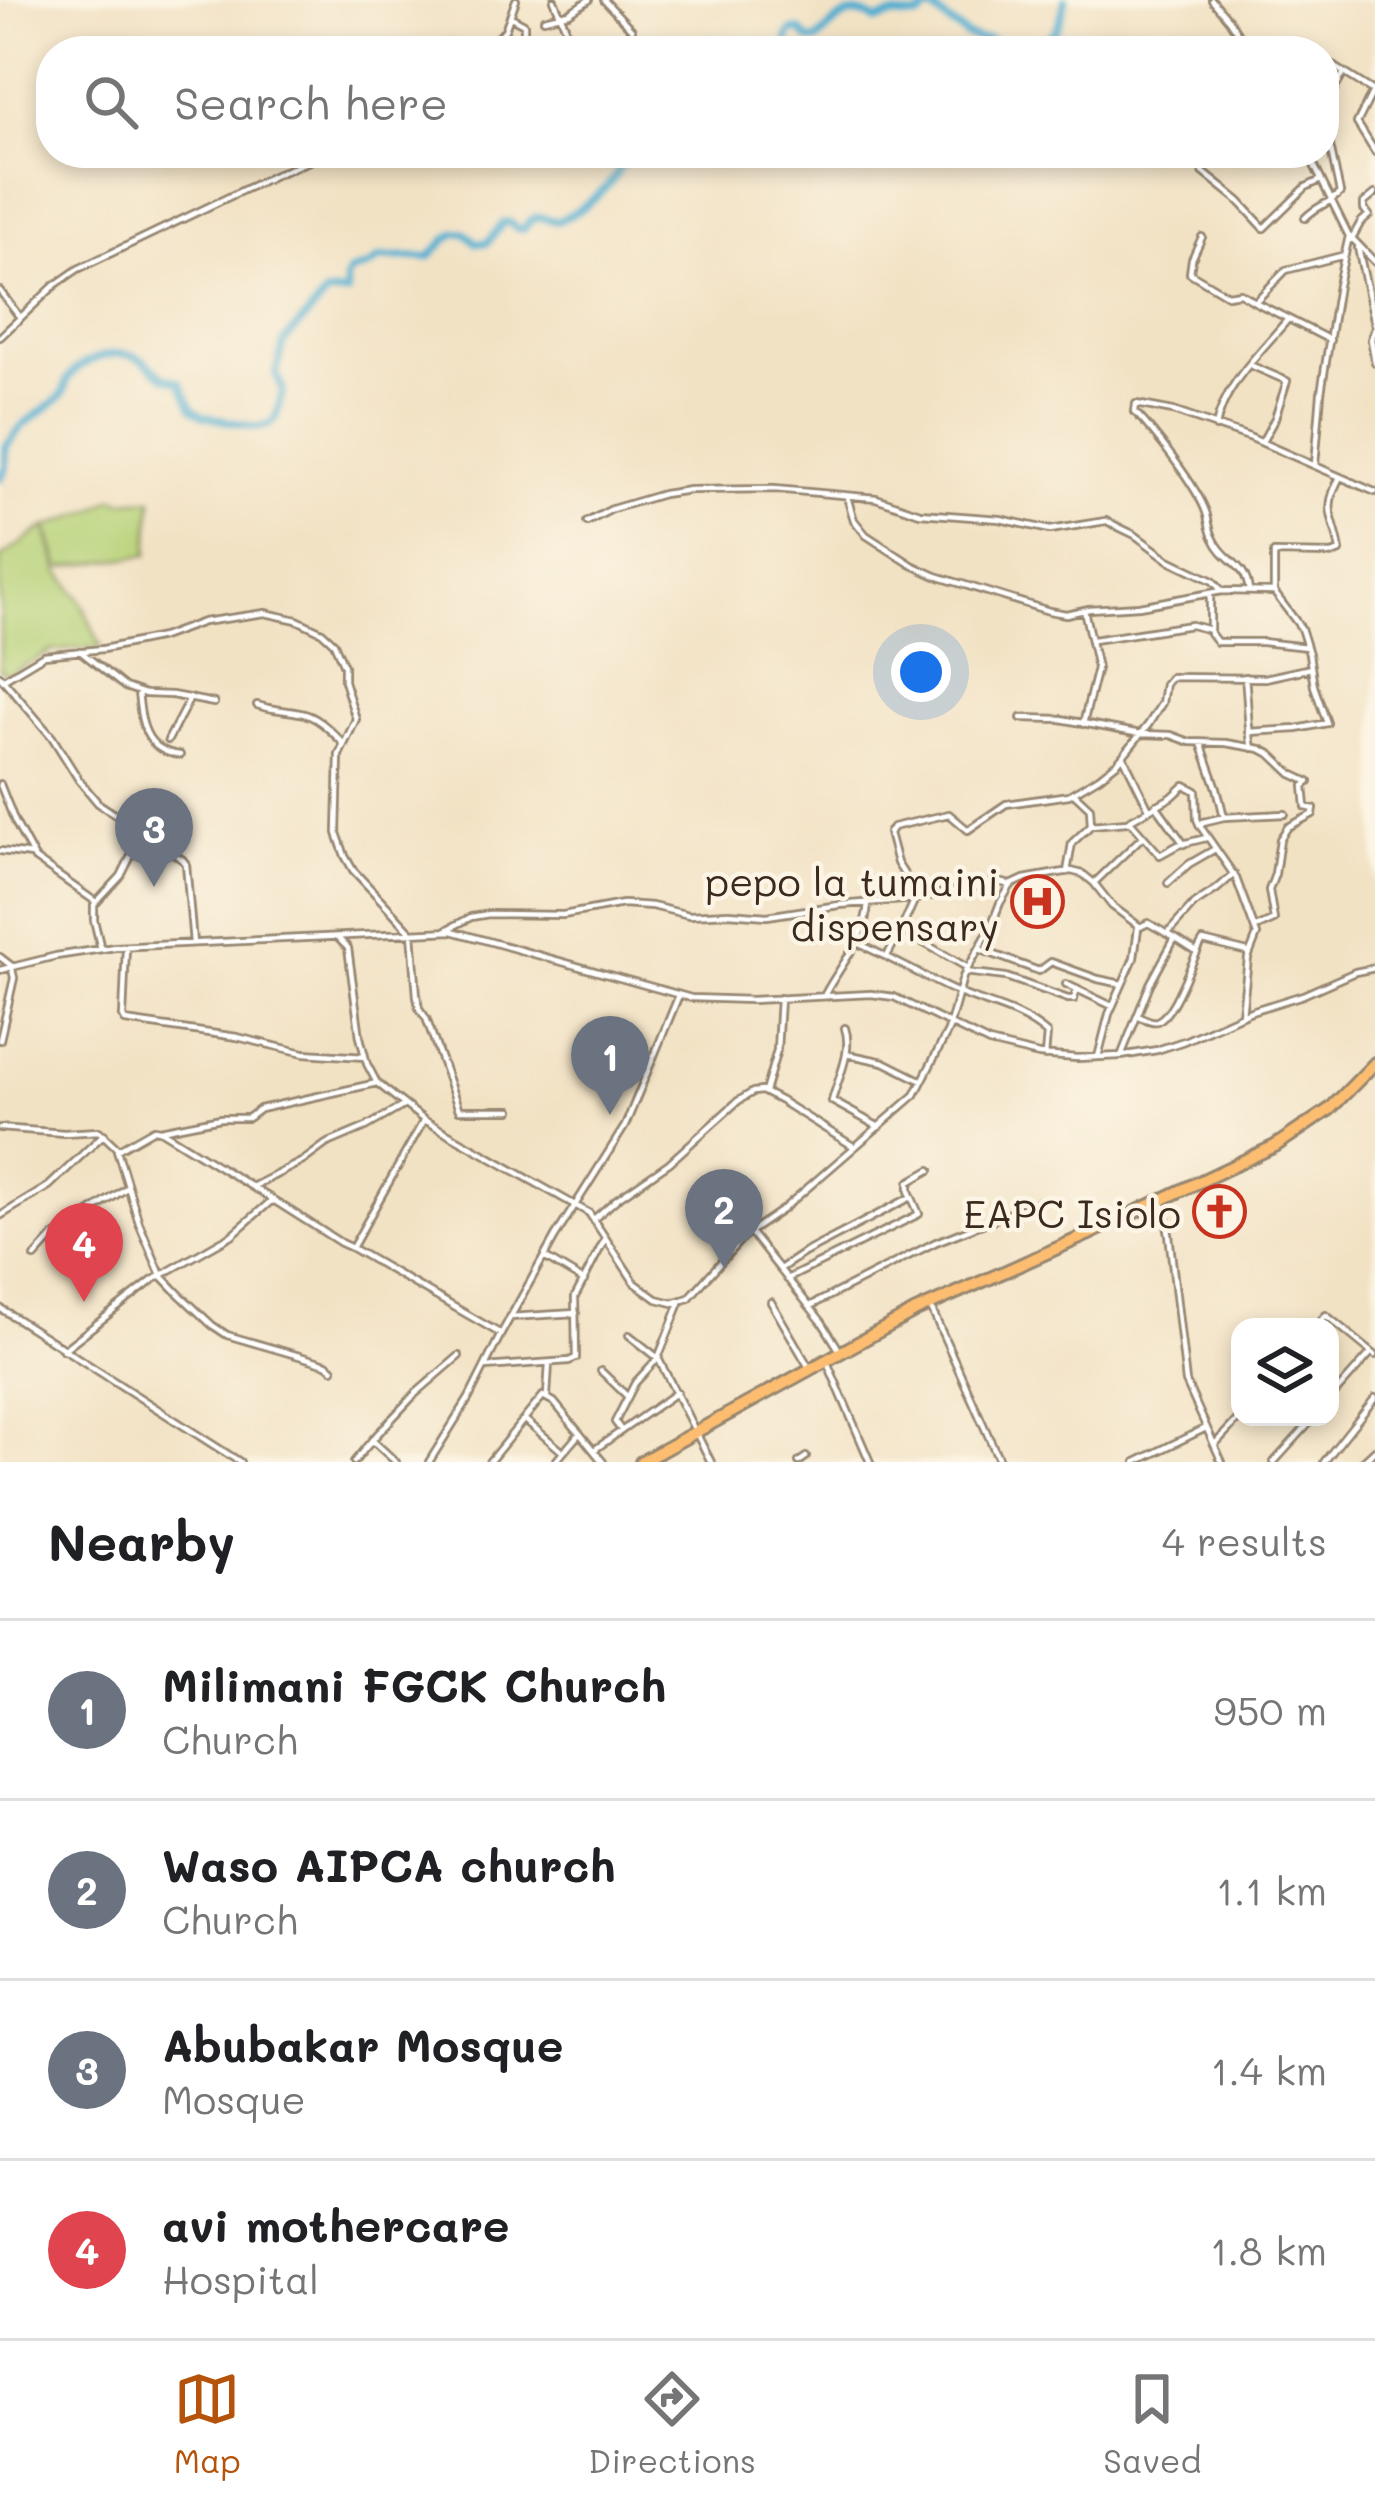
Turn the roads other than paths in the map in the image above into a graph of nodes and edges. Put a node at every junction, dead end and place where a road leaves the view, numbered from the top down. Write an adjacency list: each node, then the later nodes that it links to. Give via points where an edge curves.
1 (516, 0): 7 (street)
2 (554, 0): 6 (street)
3 (589, 0): 6 (street)
4 (604, 0): 9 (street)
5 (1212, 0): 13 (street)
6 (560, 14): 8 (street); 12 (street)
7 (511, 16): 10 (street); 11 (street, via 524,24)
8 (544, 19)
9 (632, 30)
10 (500, 36)
11 (524, 36)
12 (566, 36)
13 (1239, 36)
14 (1339, 70): 15 (street)
15 (1344, 73): 16 (street); 17 (street)
16 (1339, 81)
17 (1374, 92): 18 (street, via 1358,124)
18 (1375, 152)
19 (292, 168): 35 (street, via 95,260)
20 (1202, 168): 23 (street, via 1264,228)
21 (1315, 168): 23 (street)
22 (1335, 168): 25 (street, via 1340,193)
23 (1321, 180): 25 (street)
24 (1375, 194): 26 (street, via 1364,205)
25 (1331, 202): 27 (street); 29 (street)
26 (1372, 217): 29 (street)
27 (1305, 218)
28 (1202, 237): 34 (street, via 1190,273)
29 (1350, 238): 30 (street); 31 (street)
30 (1358, 248): 32 (street); 37 (street)
31 (1345, 255): 34 (street, via 1286,270); 39 (street)
32 (1375, 262)
33 (0, 291): 35 (street)
34 (1255, 302): 36 (street)
35 (20, 317): 38 (street)
36 (1288, 319): 39 (street); 41 (street)
37 (1375, 326): 40 (street)
38 (0, 337)
39 (1330, 340): 44 (street)
40 (1375, 362)
41 (1250, 365): 42 (street); 43 (street, via 1288,382)
42 (1216, 427): 43 (street); 50 (street, via 1133,407 1202,504 1214,541 1244,570)
43 (1262, 442): 44 (street)
44 (1315, 465): 45 (street)
45 (1340, 477): 46 (street); 51 (street, via 1329,511 1340,551 1274,553)
46 (1374, 491)
47 (847, 497): 48 (street, via 680,491); 49 (street, via 1046,530 1106,521); 53 (street, via 866,535 922,570 1049,611)
48 (587, 522)
49 (1222, 591): 50 (street); 52 (street)
50 (1250, 592): 51 (street)
51 (1274, 592): 56 (street)
52 (1210, 593): 53 (street); 54 (street)
53 (1084, 610): 55 (street)
54 (1210, 630): 55 (street, via 1191,625); 56 (street, via 1220,642)
55 (1093, 640): 66 (street, via 1097,672)
56 (1307, 647): 58 (street)
57 (80, 651): 60 (street, via 39,657); 61 (street); 70 (street, via 258,612 297,620 326,636 341,658 356,719)
58 (1311, 668): 59 (street); 67 (street, via 1327,723)
59 (1245, 677): 67 (street); 68 (street, via 1168,679)
60 (2, 678): 84 (street, via 98,803)
61 (138, 692): 62 (street); 73 (street, via 146,736)
62 (190, 698): 63 (street); 69 (street)
63 (214, 703)
64 (257, 705): 70 (street, via 307,714)
65 (1021, 718): 66 (street)
66 (1083, 724): 68 (street)
67 (1249, 733): 72 (street)
68 (1141, 734): 71 (street); 74 (street)
69 (168, 740)
70 (343, 743): 103 (street, via 336,824 342,849)
71 (1201, 743): 72 (street); 80 (street)
72 (1252, 748): 100 (street, via 1306,779 1304,803 1314,809 1280,839 1269,889 1274,920)
73 (180, 755)
74 (1123, 756): 76 (street); 78 (street)
75 (0, 784): 90 (street)
76 (1075, 794): 82 (street); 96 (street, via 1006,804 968,830 949,814 893,827 894,856)
77 (1156, 805): 78 (street); 83 (street, via 1188,786 1197,793); 87 (street)
78 (1149, 809): 81 (street)
79 (1285, 814): 80 (street)
80 (1224, 817): 83 (street)
81 (1130, 821): 82 (street); 85 (street)
82 (1091, 825): 91 (street, via 1072,843)
83 (1201, 826): 86 (street)
84 (142, 833): 97 (street, via 121,876); 107 (street, via 186,864)
85 (1143, 836): 87 (street, via 1160,855); 93 (street)
86 (1206, 838): 87 (street); 88 (street)
87 (1184, 844)
88 (1215, 849): 92 (street); 94 (street)
89 (0, 851): 90 (street)
90 (32, 855): 97 (street)
91 (1067, 872): 93 (street); 95 (street)
92 (1234, 874): 100 (street); 104 (street, via 1194,904)
93 (1094, 883): 99 (street)
94 (1168, 883)
95 (1011, 885): 96 (street); 110 (street)
96 (917, 898): 98 (street); 101 (street)
97 (96, 902): 109 (street)
98 (868, 903): 102 (street, via 767,916 623,904 563,915 489,914); 106 (street)
99 (1138, 926): 104 (street); 120 (street)
100 (1256, 928): 112 (street)
101 (901, 930): 113 (street); 118 (street)
102 (445, 931): 103 (street); 123 (street)
103 (412, 933): 105 (street); 142 (street, via 418,1005 459,1110)
104 (1172, 936): 111 (street); 128 (street)
105 (337, 937): 107 (street); 135 (street, via 348,948)
106 (857, 943): 113 (street); 124 (street)
107 (193, 944): 108 (street)
108 (126, 946): 109 (street); 135 (street, via 125,1021)
109 (101, 949): 115 (street)
110 (979, 950): 118 (street); 120 (street, via 1039,971 1052,962)
111 (1196, 951): 112 (street, via 1204,940); 128 (street, via 1160,1020)
112 (1250, 952): 127 (street)
113 (887, 956): 122 (street)
114 (0, 957): 115 (street)
115 (12, 967): 117 (street); 131 (street)
116 (1375, 968): 127 (street)
117 (0, 970)
118 (966, 970): 121 (street, via 1064,999); 122 (street)
119 (1066, 984): 121 (street)
120 (1122, 984): 126 (street)
121 (1077, 989): 126 (street)
122 (958, 993): 129 (street); 133 (street, via 1042,1030)
123 (679, 995): 125 (street); 157 (street, via 625,1126)
124 (824, 997): 125 (street); 129 (street, via 893,998)
125 (780, 998): 140 (street)
126 (1112, 1006): 136 (street)
127 (1242, 1015): 134 (street, via 1176,1044)
128 (1137, 1016): 134 (street)
129 (950, 1025): 133 (street); 138 (street)
130 (845, 1028): 132 (street)
131 (0, 1040)
132 (846, 1054): 138 (street); 145 (street, via 832,1102)
133 (1045, 1056): 136 (street)
134 (1120, 1056): 136 (street)
135 (365, 1057): 139 (street)
136 (1098, 1057)
137 (1375, 1063): 154 (highway, via 1300,1131)
138 (922, 1081): 145 (street)
139 (377, 1083): 141 (street); 146 (street, via 260,1108 248,1118)
140 (765, 1093): 148 (street); 159 (street, via 743,1097)
141 (404, 1106): 143 (street); 152 (street)
142 (512, 1110)
143 (424, 1120): 157 (street); 162 (street)
144 (0, 1127): 147 (street)
145 (879, 1127): 148 (street)
146 (160, 1130): 149 (street); 152 (street)
147 (104, 1134): 149 (street); 158 (street, via 49,1186)
148 (854, 1147): 160 (street)
149 (117, 1148): 151 (street)
150 (930, 1170): 153 (street, via 910,1181)
151 (128, 1187): 164 (street); 166 (street)
152 (252, 1187): 155 (street)
153 (911, 1197): 165 (street); 167 (street, via 915,1217)
154 (1162, 1200): 172 (highway); 198 (street, via 1186,1382)
155 (274, 1201): 162 (street); 166 (street)
156 (1042, 1201): 171 (street, via 936,1242)
157 (574, 1205): 159 (street); 163 (street)
158 (0, 1216)
159 (595, 1218): 161 (street)
160 (750, 1232): 165 (street); 170 (street)
161 (605, 1239): 168 (street); 170 (street, via 643,1290)
162 (352, 1248): 177 (street)
163 (544, 1256): 168 (street); 175 (street)
164 (35, 1257)
165 (780, 1269): 167 (street)
166 (161, 1275): 179 (street); 187 (street, via 220,1331)
167 (788, 1279): 171 (street)
168 (584, 1281): 174 (street)
169 (771, 1302): 188 (street)
170 (680, 1303): 183 (street)
171 (810, 1306): 180 (street)
172 (929, 1306): 180 (highway); 217 (street)
173 (0, 1308): 179 (street)
174 (576, 1313): 175 (street); 185 (street, via 577,1357)
175 (510, 1317): 177 (street)
176 (1339, 1326): 181 (street)
177 (501, 1334): 186 (street)
178 (629, 1335): 183 (street)
179 (63, 1350): 207 (street)
180 (840, 1352): 184 (highway)
181 (1373, 1354): 190 (street)
182 (459, 1356): 202 (street)
183 (658, 1358): 191 (street); 193 (street)
184 (826, 1359): 188 (highway); 216 (street)
185 (549, 1363): 186 (street); 192 (street)
186 (485, 1367): 210 (street)
187 (333, 1369)
188 (810, 1369): 200 (highway)
189 (601, 1371): 193 (street)
190 (1339, 1390)
191 (677, 1392): 199 (street); 200 (street)
192 (547, 1396): 195 (street); 201 (street)
193 (628, 1397): 199 (street, via 614,1420)
194 (1375, 1398): 221 (street)
195 (524, 1419): 206 (street); 211 (street)
196 (1232, 1426): 203 (street)
197 (1307, 1426): 220 (street)
198 (1208, 1427): 203 (street); 218 (street)
199 (621, 1430): 204 (street)
200 (696, 1430): 214 (highway); 215 (street)
201 (580, 1433): 204 (street); 206 (street)
202 (372, 1440): 208 (street); 209 (street)
203 (1215, 1444): 219 (street)
204 (594, 1450): 213 (street)
205 (1375, 1450): 222 (street)
206 (563, 1452): 212 (street)
207 (240, 1462)
208 (354, 1462)
209 (396, 1462)
210 (429, 1462)
211 (489, 1462)
212 (555, 1462)
213 (603, 1462)
214 (641, 1462)
215 (711, 1462)
216 (870, 1462)
217 (1000, 1462)
218 (1136, 1462)
219 (1222, 1462)
220 (1274, 1462)
221 (1324, 1462)
222 (1362, 1462)

